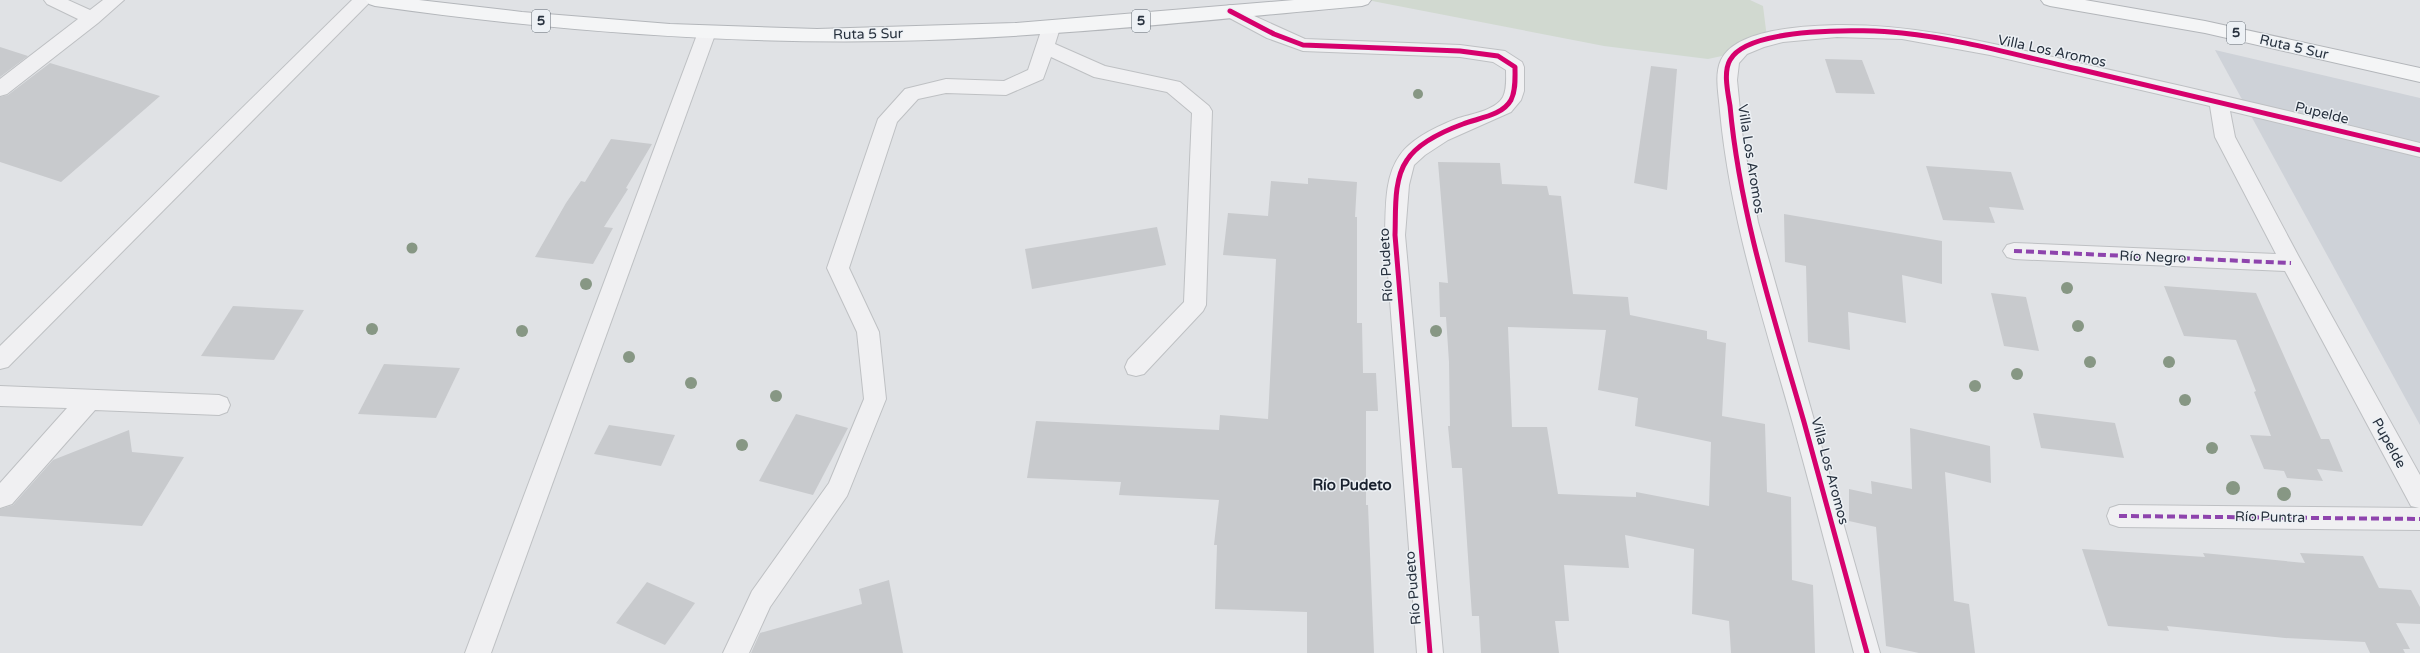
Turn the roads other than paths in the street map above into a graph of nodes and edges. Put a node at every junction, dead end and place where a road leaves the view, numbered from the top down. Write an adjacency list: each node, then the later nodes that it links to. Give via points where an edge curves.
1 (53, 0): 8 (street)
2 (115, 0): 8 (street)
3 (363, 0): 18 (street)
4 (375, 0): 10 (highway, Ruta 5 Sur / 5, via 531,20)
5 (1362, 0): 7 (highway, Ruta 5 Sur / 5)
6 (2050, 0): 12 (highway, Ruta 5 Sur / 5, via 2206,27)
7 (1230, 11): 9 (highway, Ruta 5 Sur / 5); 29 (street, Río Pudeto, via 1274,34 1303,45 1460,51 1498,56 1515,67 1515,85 1510,102 1494,113 1462,124 1431,140 1407,161 1399,185 1395,235)
8 (92, 18): 13 (street)
9 (1051, 28): 10 (highway, Ruta 5 Sur / 5, via 879,35); 11 (street)
10 (707, 32): 27 (street)
11 (1044, 47): 19 (street, via 1101,72 1173,87 1202,111 1195,305); 28 (street, via 1036,74 1006,88 946,86 912,94 888,119 838,268 868,332 875,399 839,489 761,599)
12 (2420, 76)
13 (0, 89)
14 (2219, 100): 15 (street, Pupelde); 17 (street, Pupelde, via 2225,137); 30 (street, Villa Los Aromos, via 1904,33 1862,30 1779,37 1744,47 1731,58 1727,71 1730,125 1750,228)
15 (2420, 150)
16 (2014, 252): 17 (street, Río Negro)
17 (2291, 263): 24 (street, Pupelde)
18 (0, 360)
19 (1136, 367)
20 (0, 396): 21 (street)
21 (89, 400): 22 (street); 23 (street, via 4,496)
22 (219, 405)
23 (0, 497)
24 (2420, 498)
25 (2119, 516): 26 (street, Río Puntra)
26 (2420, 519)
27 (478, 653)
28 (736, 653)
29 (1430, 653)
30 (1867, 653)

